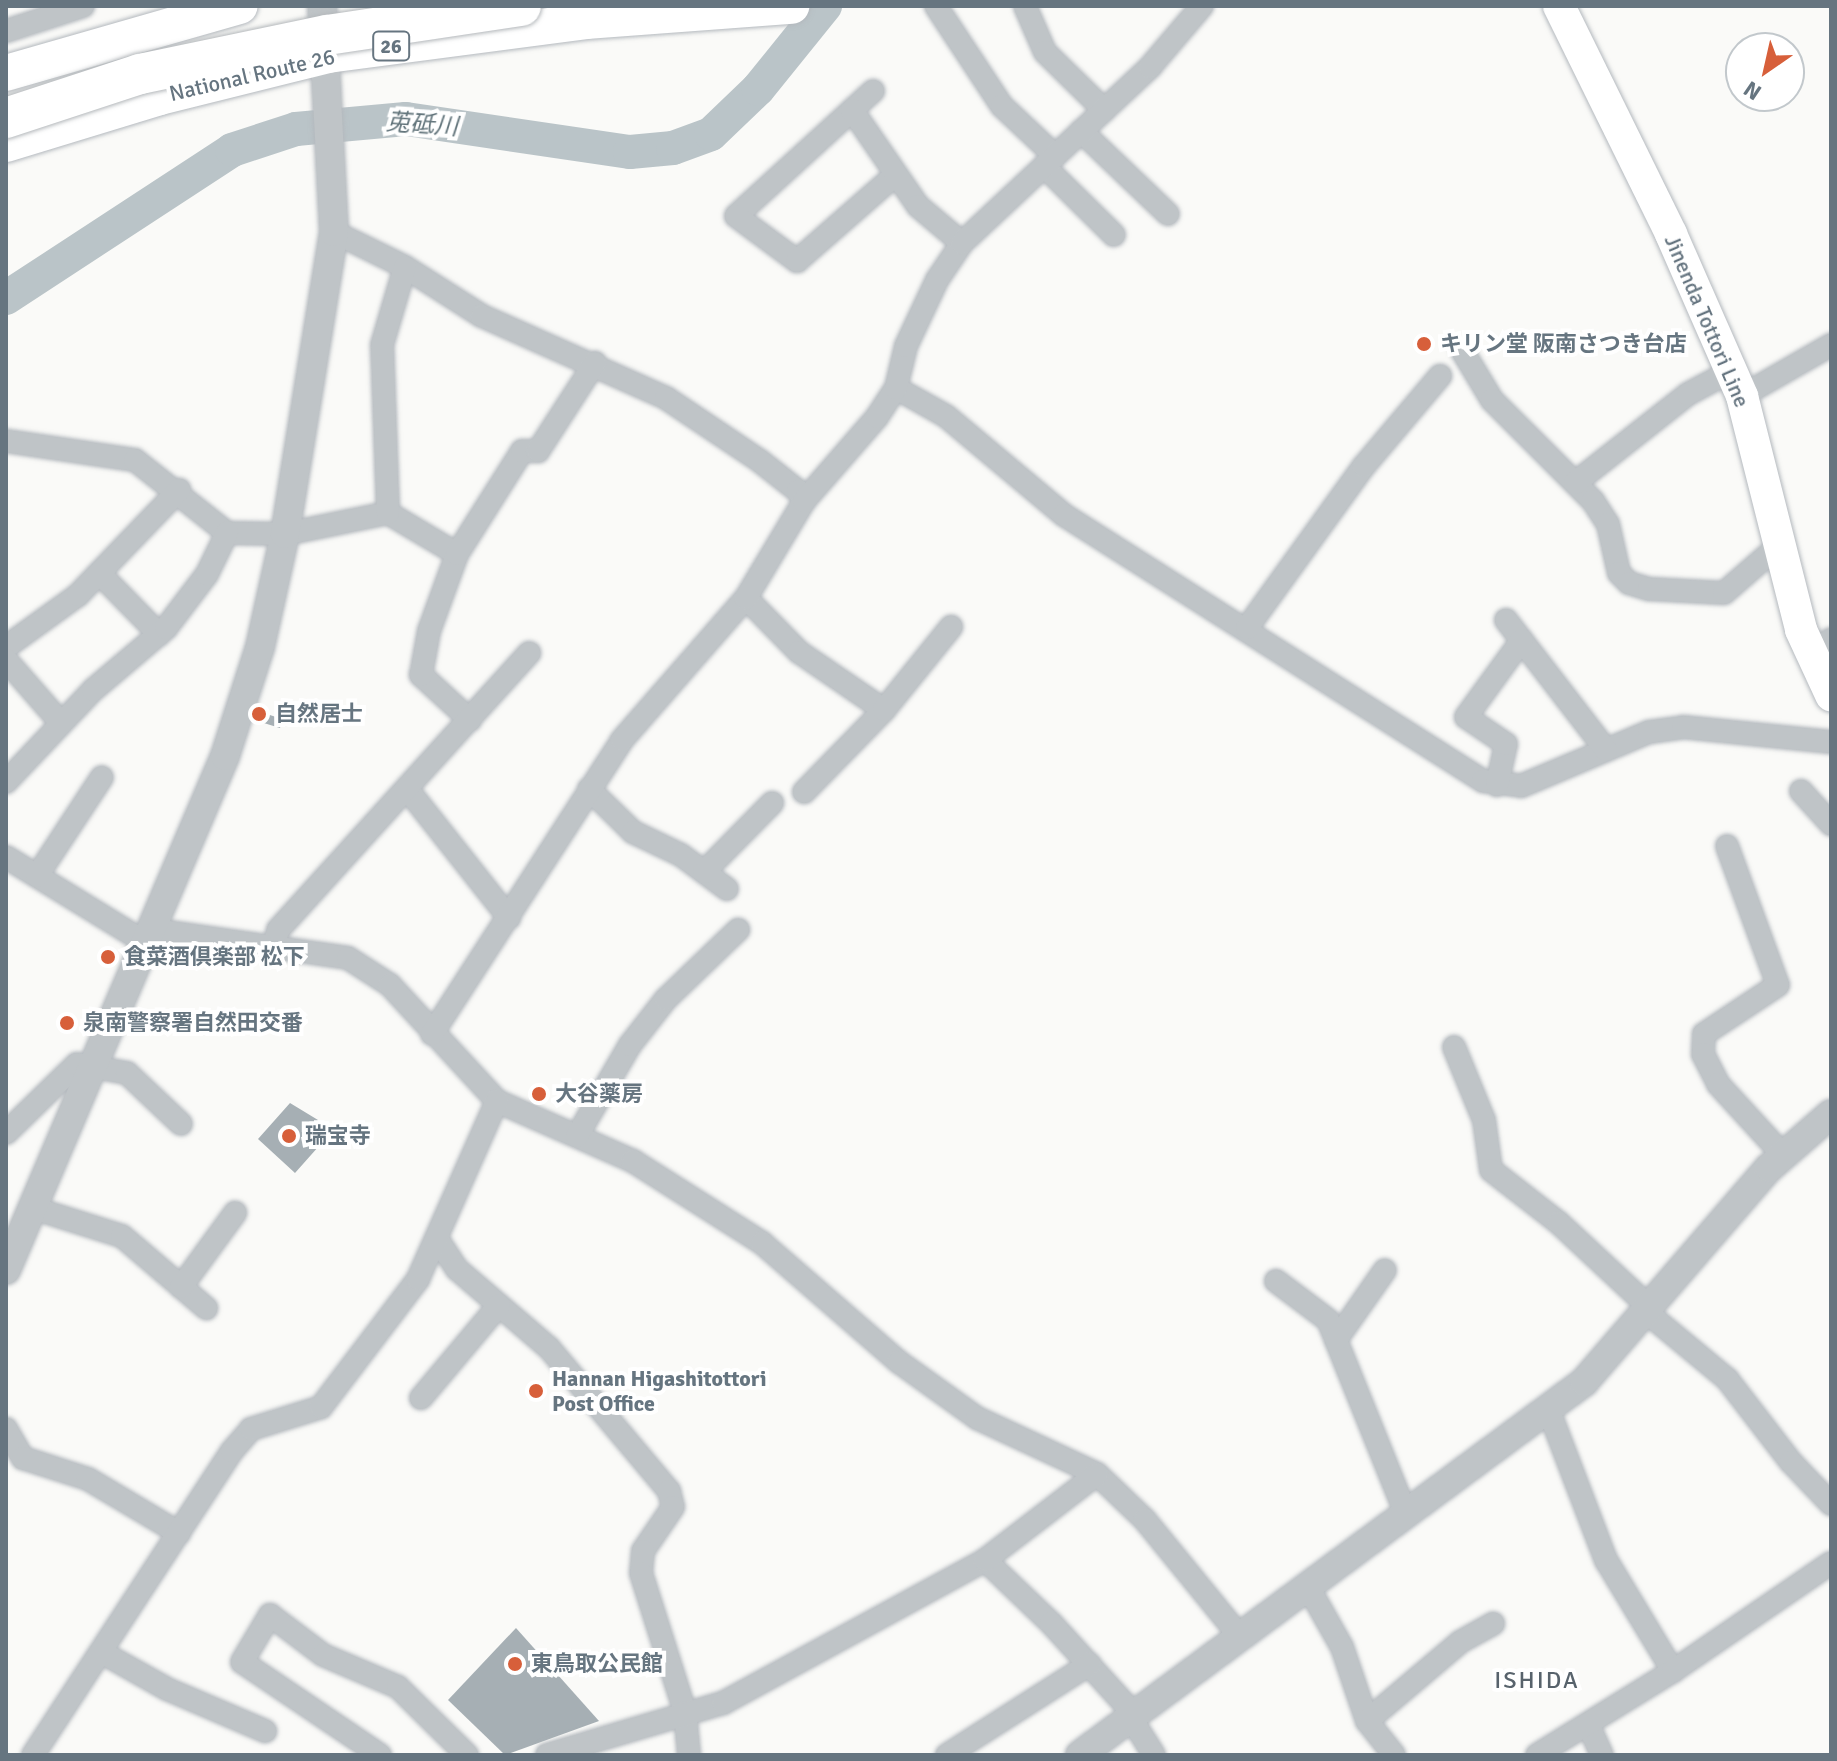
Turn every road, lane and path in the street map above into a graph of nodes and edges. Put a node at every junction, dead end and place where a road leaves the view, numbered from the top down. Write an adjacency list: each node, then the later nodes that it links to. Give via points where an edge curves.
1 (83, 6): 11 (street)
2 (240, 6): 13 (highway)
3 (322, 6): 12 (street)
4 (521, 6): 17 (highway, 26, bridge, via 327,35 140,74)
5 (789, 6): 10 (highway, National Route 26 / 26)
6 (936, 6): 20 (street, via 1002,106)
7 (1025, 6): 16 (street, via 1045,52)
8 (1202, 6): 16 (street)
9 (1559, 6): 31 (main road, Jinenda Tottori Line, via 1671,234)
10 (733, 8): 12 (highway, National Route 26 / 26, via 586,21)
11 (6, 31)
12 (328, 65): 19 (highway, National Route 26 / 26, via 160,97); 23 (street)
13 (6, 73)
14 (873, 91): 15 (street)
15 (852, 110): 21 (street); 21 (street, via 736,216 797,261)
16 (1104, 110): 18 (street)
17 (6, 118)
18 (1081, 131): 20 (street); 22 (street)
19 (6, 144)
20 (1050, 161): 24 (street); 25 (street)
21 (894, 176): 25 (street, via 918,206)
22 (1168, 214)
23 (334, 232): 26 (street); 39 (street)
24 (1114, 235)
25 (962, 243): 32 (street, via 937,280 906,346)
26 (405, 267): 29 (street, via 482,316); 37 (street, via 382,345)
27 (1831, 345): 31 (street)
28 (1462, 350): 34 (street, via 1492,400)
29 (595, 363): 36 (street, via 666,398 760,461); 41 (street, via 538,451 522,451)
30 (1440, 376): 46 (street, via 1364,466)
31 (1737, 384): 34 (street, via 1688,394); 40 (main road, Jinenda Tottori Line)
32 (896, 388): 36 (street); 46 (street, via 946,416 1064,515)
33 (6, 441): 35 (street, via 135,460)
34 (1575, 483): 40 (street, via 1608,524 1619,573 1649,589 1724,593)
35 (179, 490): 38 (street); 42 (street)
36 (804, 501): 43 (street)
37 (388, 513): 39 (street); 41 (street)
38 (227, 533): 39 (street); 47 (street, via 207,574)
39 (285, 534): 75 (street, via 247,696)
40 (1778, 546): 50 (main road, Jinenda Tottori Line)
41 (457, 554): 55 (street, via 429,631 421,675)
42 (99, 573): 47 (street); 49 (street, via 78,595)
43 (746, 598): 54 (street, via 799,652); 62 (street, via 622,740)
44 (1506, 620): 48 (street)
45 (951, 627): 54 (street)
46 (1247, 628): 61 (street)
47 (159, 634): 56 (street)
48 (1522, 640): 58 (street); 61 (street, via 1466,717 1506,744)
49 (6, 647)
50 (1821, 647): 53 (main road, Jinenda Tottori Line)
51 (529, 653): 55 (street)
52 (6, 660): 56 (street)
53 (1831, 695)
54 (884, 710): 65 (street)
55 (470, 720): 63 (street)
56 (60, 722): 60 (street)
57 (1831, 742): 58 (street, via 1683,727 1649,732)
58 (1606, 750): 61 (street, via 1521,786)
59 (102, 777): 71 (street)
60 (6, 782)
61 (1497, 785)
62 (589, 789): 70 (street, via 633,832); 73 (street)
63 (408, 790): 73 (street); 76 (street, via 278,930)
64 (1801, 791): 67 (street)
65 (804, 792)
66 (772, 803): 70 (street)
67 (1831, 824)
68 (1727, 846): 85 (street, via 1778,985 1704,1034 1703,1054 1718,1084)
69 (6, 858): 71 (street)
70 (704, 872): 72 (street)
71 (37, 876): 75 (street)
72 (727, 889)
73 (509, 918): 77 (street)
74 (738, 930): 84 (street, via 666,999 630,1045)
75 (151, 937): 76 (street); 79 (street)
76 (273, 948): 77 (street, via 348,958 390,985)
77 (432, 1034): 80 (street)
78 (1454, 1047): 95 (street, via 1484,1120 1491,1170 1559,1223)
79 (95, 1066): 82 (street, via 127,1073); 83 (street, via 77,1064); 86 (street)
80 (497, 1101): 84 (street); 88 (street)
81 (1829, 1118): 85 (street)
82 (181, 1124)
83 (6, 1133)
84 (577, 1136): 100 (street, via 633,1161 762,1243 899,1362 977,1418)
85 (1784, 1156): 95 (street)
86 (33, 1208): 89 (street); 92 (street, via 122,1236)
87 (235, 1213): 92 (street)
88 (438, 1240): 93 (street, via 457,1269); 103 (street, via 418,1279 321,1407 251,1429)
89 (6, 1270)
90 (1385, 1270): 96 (street)
91 (1276, 1281): 96 (street, via 1328,1320)
92 (181, 1287): 94 (street)
93 (499, 1305): 97 (street); 112 (street, via 549,1348 669,1491 673,1507 643,1551 641,1573)
94 (206, 1308)
95 (1647, 1309): 98 (street, via 1584,1382); 101 (street, via 1727,1379)
96 (1336, 1340): 102 (street)
97 (421, 1398)
98 (1549, 1411): 102 (street); 111 (street, via 1606,1560)
99 (6, 1429): 103 (street, via 23,1458 88,1479)
100 (1097, 1474): 104 (street); 108 (street, via 1145,1520)
101 (1831, 1504)
102 (1406, 1514): 106 (street)
103 (179, 1533): 109 (street)
104 (985, 1560): 110 (street); 112 (street, via 723,1703)
105 (1831, 1563): 111 (street)
106 (1307, 1585): 108 (street); 114 (street, via 1342,1647)
107 (1493, 1624): 114 (street, via 1460,1642)
108 (1238, 1634): 113 (street)
109 (101, 1652): 116 (street, via 167,1689); 117 (street)
110 (1090, 1664): 113 (street); 122 (street)
111 (1673, 1671): 115 (street)
112 (685, 1712): 120 (street); 121 (street)
113 (1131, 1714): 123 (street); 124 (street)
114 (1367, 1721): 125 (street)
115 (1588, 1724): 126 (street); 127 (street)
116 (265, 1731)
117 (33, 1755)
118 (380, 1755): 119 (street, via 242,1662 270,1615 323,1655 398,1687)
119 (467, 1755)
120 (547, 1755)
121 (689, 1755)
122 (947, 1755)
123 (1080, 1755)
124 (1154, 1755)
125 (1394, 1755)
126 (1537, 1755)
127 (1602, 1755)

